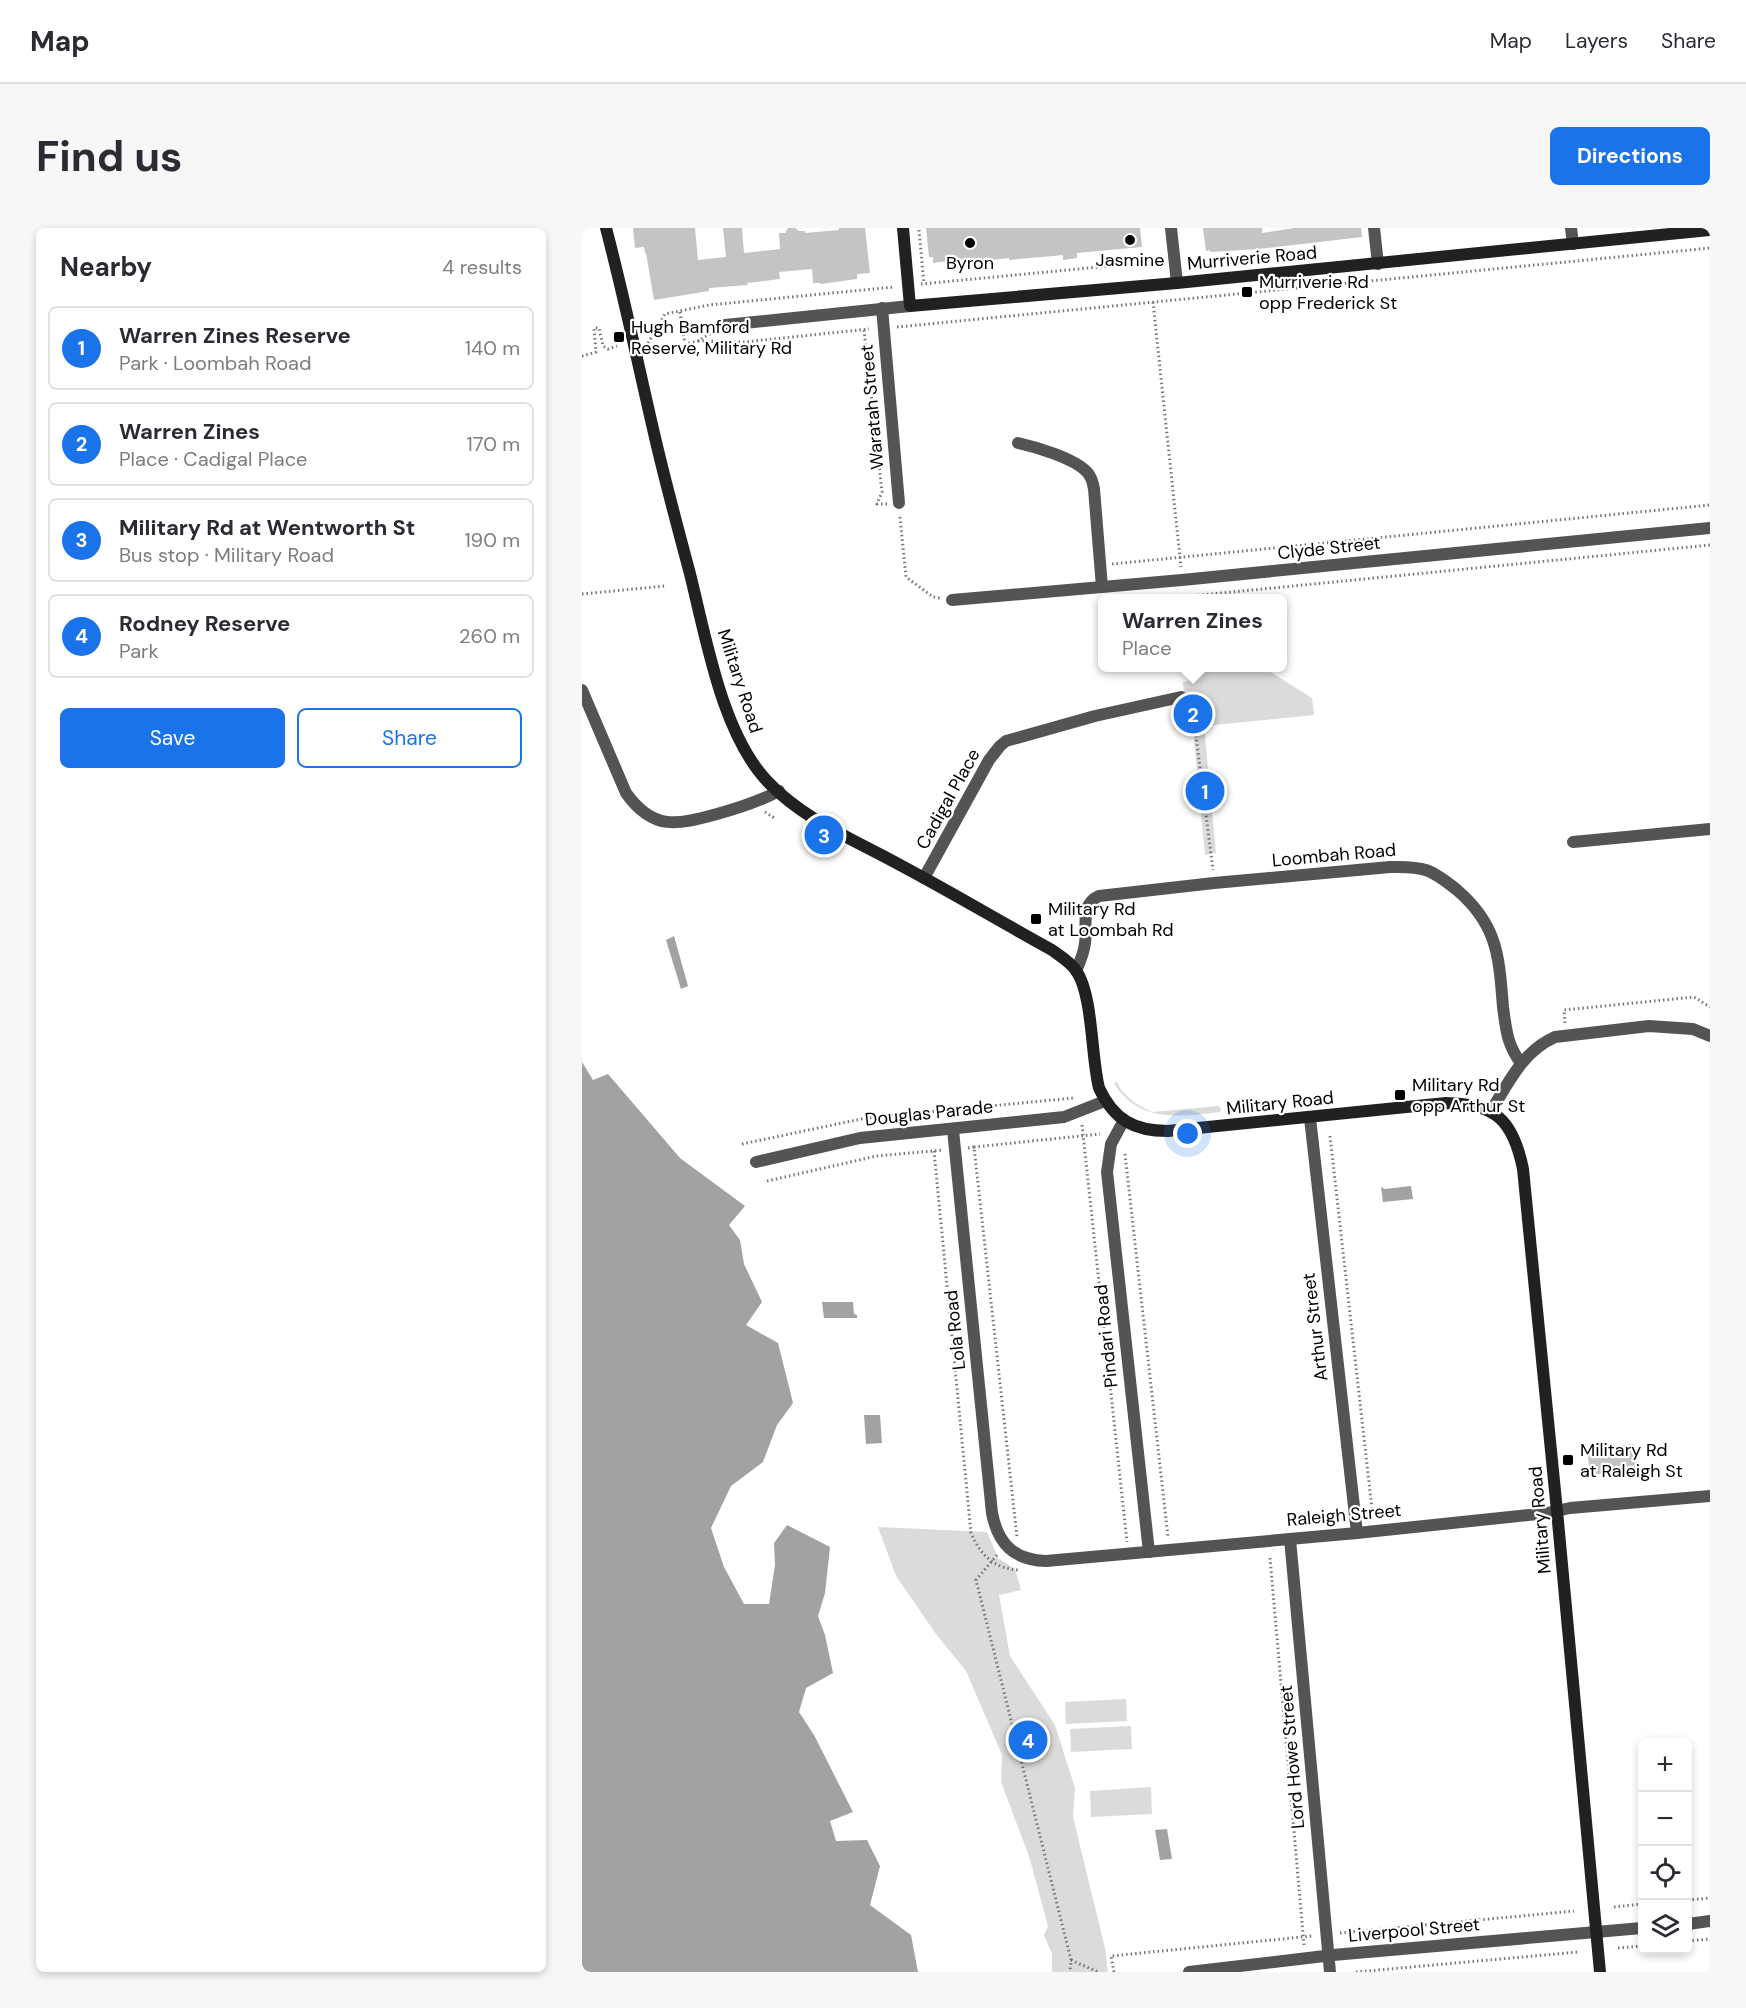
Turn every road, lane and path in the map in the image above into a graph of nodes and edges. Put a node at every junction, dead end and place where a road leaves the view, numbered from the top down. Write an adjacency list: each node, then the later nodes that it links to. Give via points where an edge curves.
1 (606, 228): 25 (street, Military Road)
2 (903, 228): 14 (street)
3 (919, 228): 13 (path)
4 (1172, 228): 10 (street)
5 (1374, 228): 11 (street)
6 (1571, 228): 8 (street)
7 (1710, 230): 8 (street, Murriverie Road)
8 (1572, 244): 11 (street, Murriverie Road)
9 (1710, 248): 16 (path)
10 (1174, 260): 12 (street); 13 (path)
11 (1378, 264): 12 (street, Murriverie Road)
12 (1177, 283): 15 (street, Murriverie Road)
13 (924, 284): 14 (path)
14 (908, 285): 17 (street); 19 (path, via 709,305)
15 (1152, 285): 16 (path); 17 (street, Murriverie Road)
16 (1154, 303): 21 (path); 32 (path)
17 (910, 306): 18 (street, Murriverie Road)
18 (882, 308): 20 (street, Murriverie Road); 21 (street, Waratah Street)
19 (680, 312): 23 (path, via 685,344); 25 (path, via 665,314 648,343)
20 (725, 325): 23 (path)
21 (883, 328): 22 (path); 28 (street, Waratah Street)
22 (864, 330): 23 (path, via 744,342); 28 (path, via 882,492 877,504)
23 (698, 341)
24 (617, 346): 26 (path, via 603,346 599,328 594,328 596,352)
25 (635, 346): 43 (street, Military Road, via 719,686 740,741 759,771)
26 (582, 356)
27 (1018, 443): 33 (street, via 1053,453 1089,475 1094,489)
28 (899, 503): 39 (path, via 906,577 933,597)
29 (1710, 505): 32 (path)
30 (1710, 528): 34 (street, Clyde Street)
31 (1710, 545): 38 (path)
32 (1180, 558): 33 (path); 34 (path)
33 (1101, 565): 36 (street)
34 (1182, 580): 36 (street, Clyde Street)
35 (665, 586): 37 (path)
36 (1102, 587): 39 (street, Clyde Street)
37 (582, 594)
38 (1212, 594)
39 (952, 600)
40 (582, 690): 43 (street, via 626,793 646,814 660,821 684,823 755,803)
41 (1181, 697): 48 (street, Cadigal Place, via 1006,741 989,760)
42 (1182, 714): 49 (path, via 1195,728)
43 (778, 791): 48 (street, Military Road, via 802,811)
44 (763, 812): 45 (path)
45 (776, 819)
46 (1710, 829): 47 (street)
47 (1573, 842)
48 (924, 878): 50 (street, Military Road, via 1052,950)
49 (1214, 883): 50 (street, Loombah Road, via 1107,894 1093,899 1085,912 1085,944); 54 (street, Loombah Road, via 1390,867 1412,866 1431,871 1466,898 1494,938 1506,1035)
50 (1076, 971): 56 (street, Military Road, via 1086,998 1096,1076)
51 (1710, 1007): 52 (path, via 1694,997 1563,1010)
52 (1565, 1021)
53 (1710, 1036): 54 (street, via 1693,1029 1649,1026 1566,1035 1544,1042)
54 (1521, 1063): 57 (street)
55 (1080, 1097): 65 (path, via 866,1118)
56 (1105, 1101): 59 (street, Military Road); 61 (street, Douglas Parade, via 1064,1117)
57 (1491, 1111): 58 (street, Military Road, via 1446,1103); 72 (street, Military Road, via 1510,1131 1523,1169)
58 (1310, 1118): 59 (street, Military Road, via 1168,1131 1149,1131); 74 (street, Arthur Street)
59 (1124, 1120): 78 (street, Pindari Road, via 1111,1144 1107,1180)
60 (1082, 1123): 63 (path)
61 (953, 1130): 69 (street, Douglas Parade, via 860,1138); 73 (street, Lola Road)
62 (1100, 1134): 63 (path)
63 (1083, 1136): 66 (path); 79 (path)
64 (1330, 1137): 71 (path)
65 (742, 1144)
66 (974, 1148)
67 (934, 1151): 81 (path, via 969,1518 974,1539)
68 (1125, 1154): 77 (path)
69 (756, 1162)
70 (1710, 1496): 72 (street, Raleigh Street)
71 (1372, 1509)
72 (1557, 1511): 74 (street, Raleigh Street); 91 (street, Military Road)
73 (995, 1528): 76 (street, Raleigh Street)
74 (1357, 1533): 75 (street, Raleigh Street)
75 (1290, 1539): 77 (street, Raleigh Street); 92 (street, Lord Howe Street)
76 (1006, 1545): 79 (street, Raleigh Street, via 1032,1561); 81 (path)
77 (1169, 1550): 78 (street, Raleigh Street)
78 (1149, 1552): 79 (street, Raleigh Street)
79 (1129, 1553)
80 (1270, 1558): 93 (path)
81 (992, 1562): 82 (path); 101 (path, via 976,1580)
82 (1022, 1571)
83 (1710, 1898): 84 (path)
84 (1692, 1900)
85 (1638, 1904): 86 (path)
86 (1614, 1907)
87 (1574, 1911): 92 (path)
88 (1710, 1922): 89 (street)
89 (1692, 1924)
90 (1638, 1928): 91 (street, Liverpool Street)
91 (1596, 1932): 99 (street, Liverpool Street); 108 (street, Military Road)
92 (1326, 1934): 93 (path); 99 (street, Lord Howe Street)
93 (1304, 1937): 100 (path); 104 (path, via 1111,1956)
94 (1710, 1939): 95 (path)
95 (1692, 1941)
96 (1638, 1946): 97 (path)
97 (1618, 1948)
98 (1578, 1952): 107 (path)
99 (1328, 1956): 100 (street, Liverpool Street); 106 (street, Lord Howe Street)
100 (1306, 1959): 105 (street, Liverpool Street)
101 (1071, 1960): 102 (path); 103 (path)
102 (1070, 1972)
103 (1098, 1972)
104 (1114, 1972)
105 (1189, 1972)
106 (1330, 1972)
107 (1356, 1972)
108 (1600, 1972)

